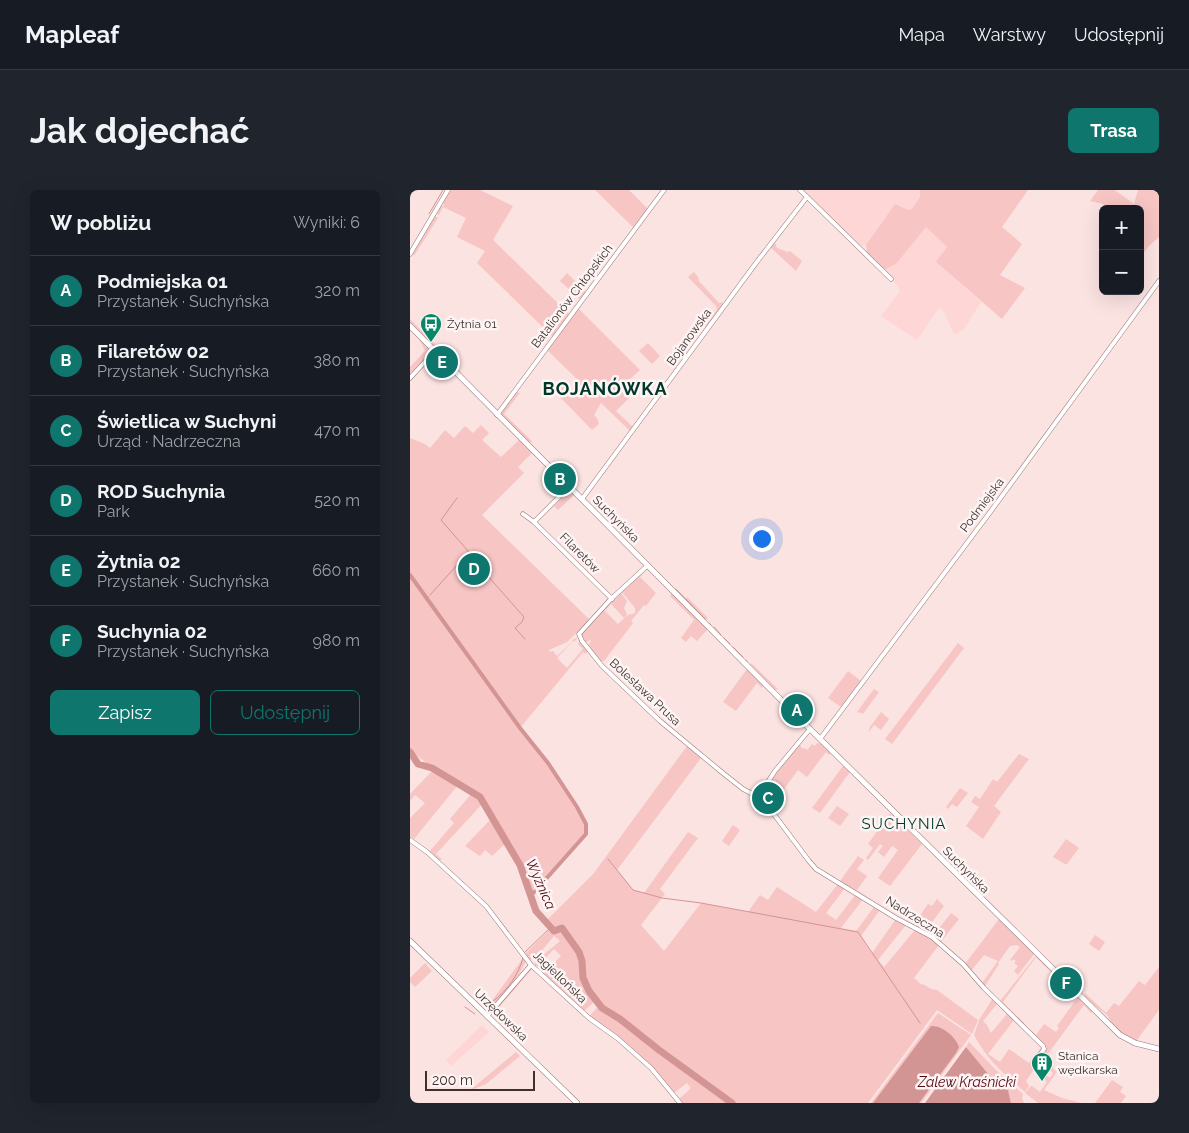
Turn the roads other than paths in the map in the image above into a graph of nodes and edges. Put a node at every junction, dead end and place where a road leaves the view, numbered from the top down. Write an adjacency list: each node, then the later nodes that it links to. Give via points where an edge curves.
1 (448, 190): 5 (street)
2 (664, 190): 11 (street, Batalionów Chłopskich)
3 (800, 190): 4 (street)
4 (807, 197): 6 (street); 13 (street, Bojanowska)
5 (410, 254)
6 (891, 278)
7 (1159, 281): 19 (street, Podmiejska)
8 (410, 326): 9 (street, Suchyńska)
9 (435, 351): 10 (street); 11 (street, Suchyńska)
10 (410, 378)
11 (497, 415): 12 (street, Suchyńska)
12 (569, 487): 13 (street, Suchyńska); 15 (street)
13 (582, 499): 16 (street, Suchyńska)
14 (523, 514): 15 (street, Filaretów)
15 (534, 522): 17 (street, Filaretów)
16 (648, 566): 17 (street, Bolesława Prusa); 18 (street, Suchyńska)
17 (612, 599): 20 (street, Bolesława Prusa, via 578,635 602,666)
18 (810, 729): 19 (street, Suchyńska); 21 (street)
19 (820, 739): 26 (street, Suchyńska, via 1086,1002 1128,1040)
20 (689, 744): 21 (street, Nadrzeczna, via 738,785)
21 (758, 797): 27 (street, Nadrzeczna, via 816,869 932,937 963,964 1043,1046)
22 (410, 840): 24 (street, Jagiellońska, via 492,912)
23 (410, 941): 25 (street, Urzędowska)
24 (531, 964): 25 (street); 29 (street, Jagiellońska, via 589,1018 651,1068)
25 (487, 1016): 28 (street, Urzędowska)
26 (1159, 1049)
27 (1037, 1065)
28 (577, 1103)
29 (680, 1103)

